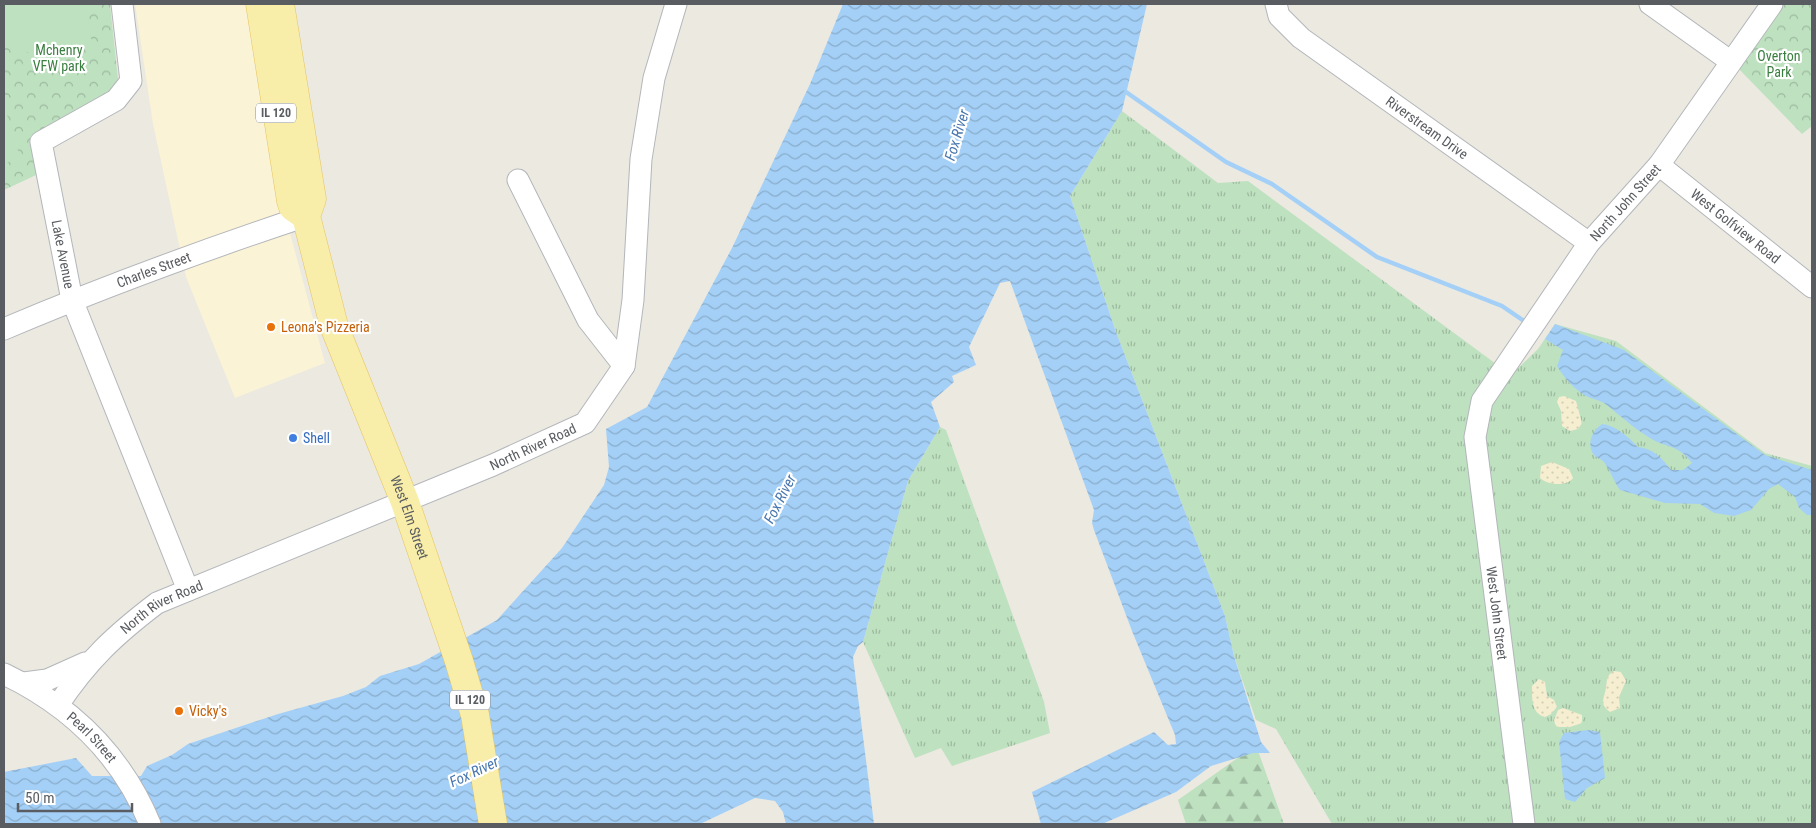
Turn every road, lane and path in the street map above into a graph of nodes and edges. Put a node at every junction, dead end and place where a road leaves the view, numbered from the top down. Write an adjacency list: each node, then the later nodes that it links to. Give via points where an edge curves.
1 (122, 4): 14 (street, Lake Avenue, via 131,81 116,100 41,142)
2 (260, 4): 11 (main road, West Elm Street / IL 120, via 291,201 293,207)
3 (280, 4): 11 (main road, West Elm Street / IL 120, via 312,199)
4 (676, 4): 16 (street, North River Road, via 654,78 641,159 633,300)
5 (1276, 4): 12 (street, Riverstream Drive, via 1278,16 1301,38)
6 (1650, 4): 8 (street)
7 (1772, 4): 8 (street, North John Street)
8 (1730, 61): 9 (street, North John Street)
9 (1659, 166): 12 (street, North John Street); 13 (street, West Golfview Road)
10 (518, 180): 16 (street, via 588,320)
11 (306, 216): 14 (street, Charles Street, via 195,253); 18 (main road, West Elm Street / IL 120, via 334,326)
12 (1589, 243): 17 (street, North John Street)
13 (1812, 287)
14 (72, 300): 15 (street, Charles Street); 19 (street, Lake Avenue)
15 (4, 329)
16 (624, 366): 18 (street, North River Road, via 585,423)
17 (1482, 401): 26 (street, West John Street, via 1475,437)
18 (405, 502): 19 (street, North River Road); 25 (main road, West Elm Street / IL 120, via 475,715)
19 (188, 590): 20 (street, North River Road, via 157,603 120,631)
20 (92, 659): 22 (street, North River Road, via 46,680); 23 (street, North River Road)
21 (4, 674): 22 (street, Pearl Street)
22 (24, 683): 23 (street, Pearl Street)
23 (58, 704): 24 (street, Pearl Street, via 113,758 131,784)
24 (150, 824)
25 (493, 824)
26 (1524, 824)

